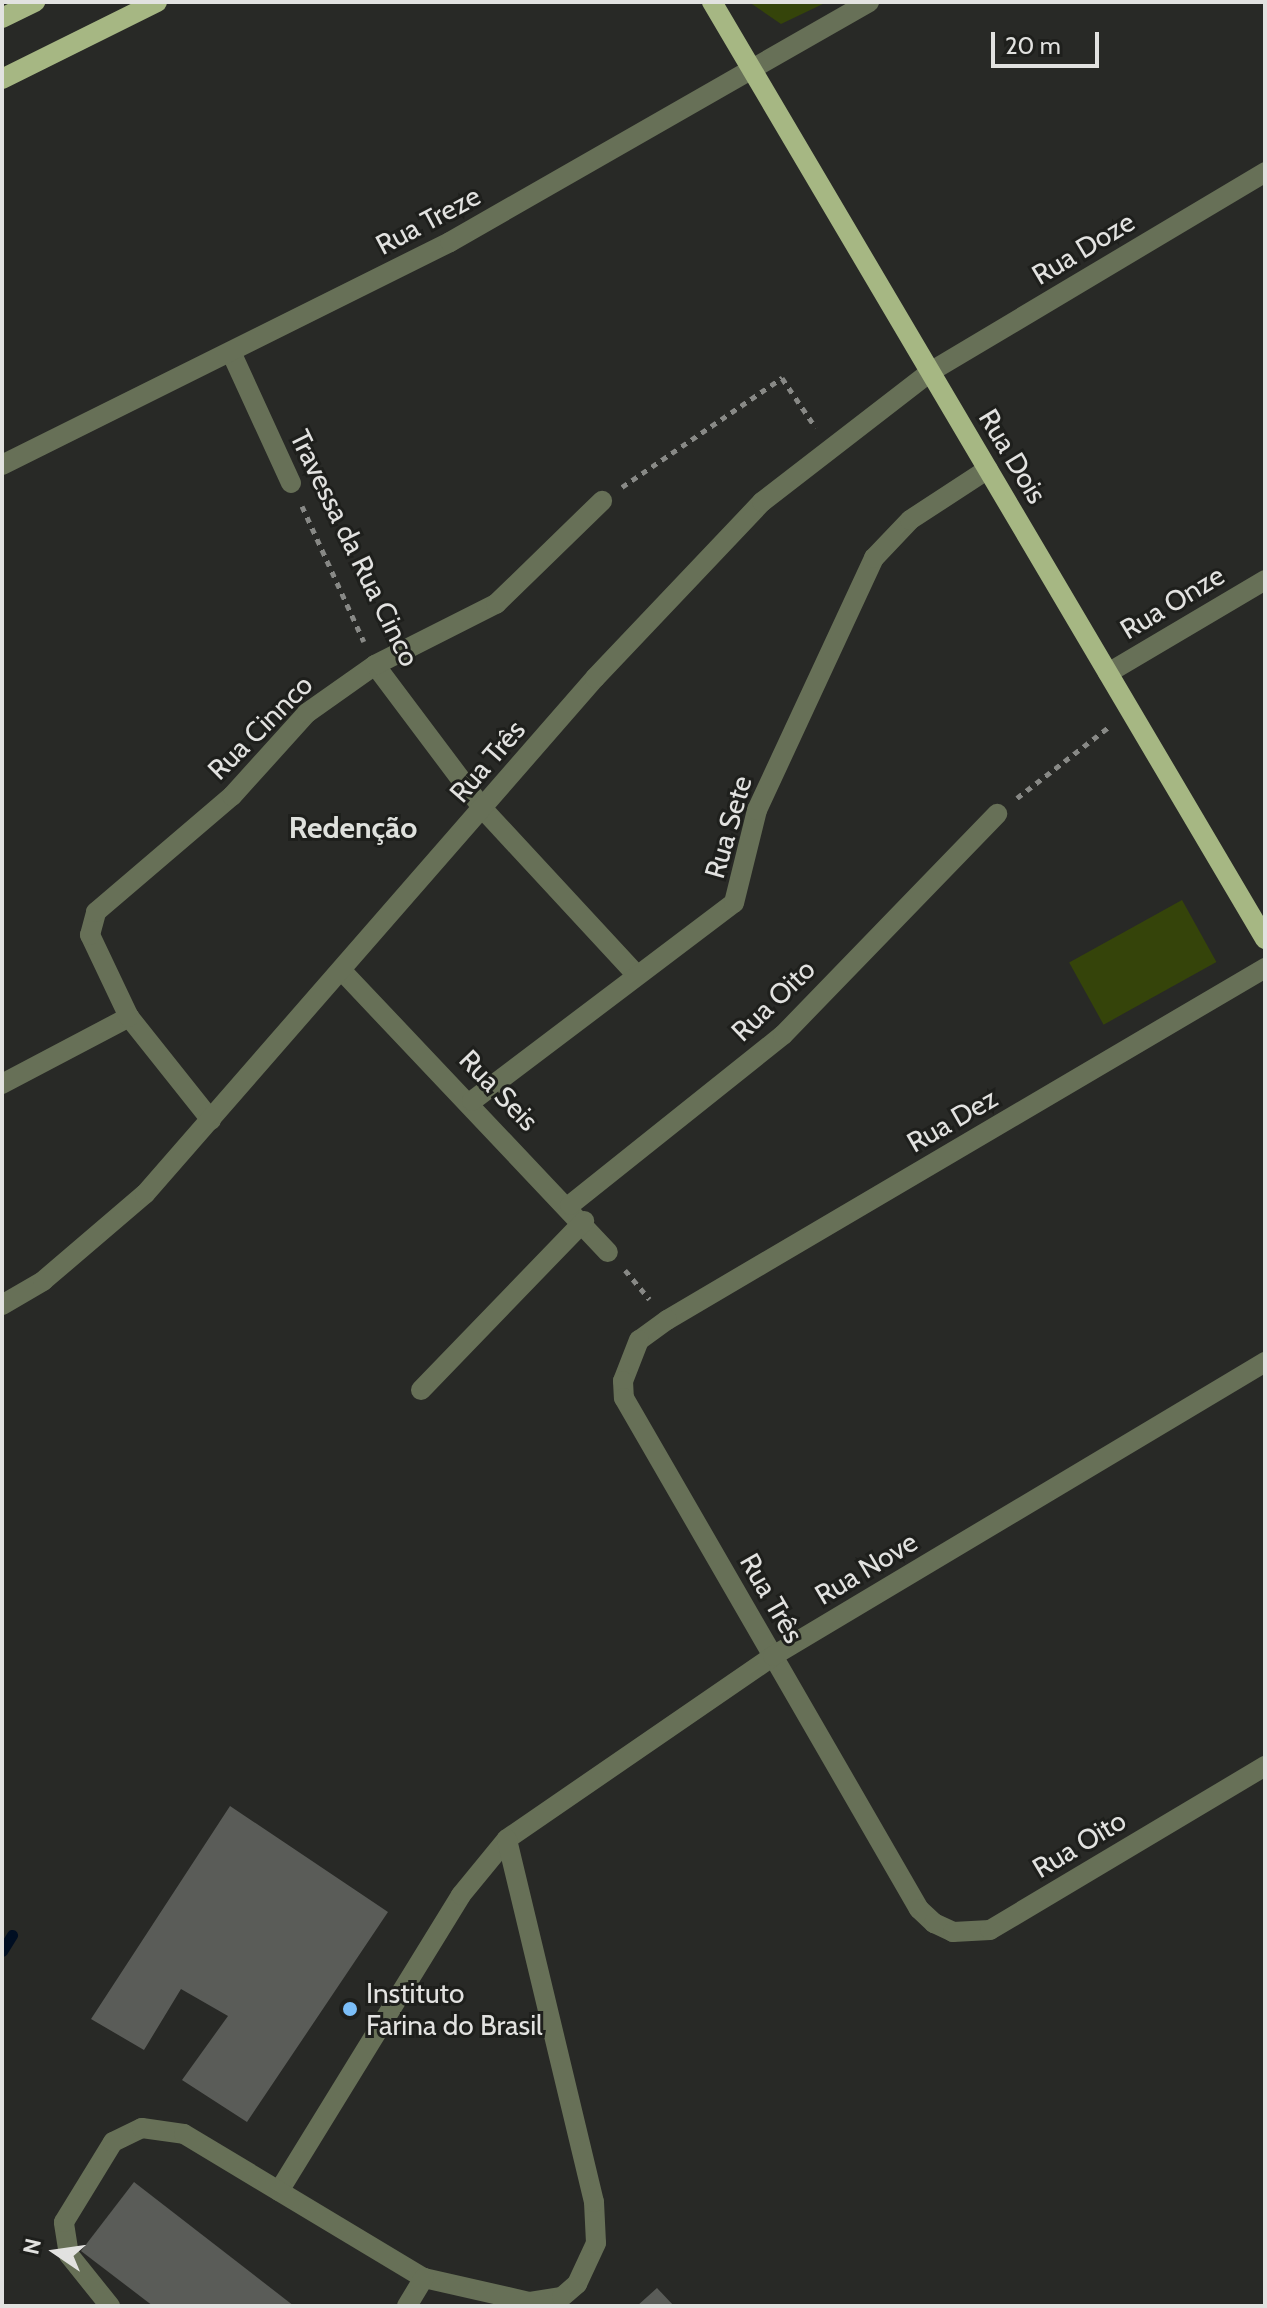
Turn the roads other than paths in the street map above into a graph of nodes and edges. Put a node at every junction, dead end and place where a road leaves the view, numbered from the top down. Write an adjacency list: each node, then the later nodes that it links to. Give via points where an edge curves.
1 (35, 2): 5 (main road)
2 (157, 2): 7 (main road)
3 (712, 2): 6 (main road, Rua Dois)
4 (869, 2): 6 (street, Rua Treze)
5 (2, 18)
6 (752, 69): 9 (street, Rua Treze, via 450,242); 10 (main road, Rua Dois)
7 (2, 79)
8 (1265, 172): 10 (street, Rua Doze)
9 (231, 352): 11 (street, Rua Treze); 13 (street, Travessa da Rua Cinco)
10 (930, 372): 12 (main road, Rua Dois); 18 (street, Rua Três, via 831,449 694,568)
11 (2, 465)
12 (988, 469): 17 (main road, Rua Dois); 23 (street, Rua Sete, via 910,520 874,558 757,810 734,903)
13 (291, 483)
14 (602, 501): 16 (street, Rua Cinnco, via 496,604)
15 (1265, 580): 17 (street, Rua Onze)
16 (375, 665): 18 (street, Travessa da Rua Cinco); 24 (street, Rua Cinnco, via 307,713 232,796 96,912 90,935)
17 (1108, 673): 20 (main road, Rua Dois)
18 (483, 809): 22 (street, Rua Três); 23 (street, Travessa da Rua Cinco)
19 (997, 814): 28 (street, Rua Oito, via 783,1035)
20 (1265, 939)
21 (1265, 968): 32 (street, Rua Dez)
22 (344, 973): 26 (street, Rua Seis); 27 (street, Rua Três)
23 (636, 974): 26 (street, Rua Sete)
24 (129, 1017): 25 (street); 27 (street, Rua Cinnco)
25 (2, 1084)
26 (472, 1101): 28 (street, Rua Seis)
27 (211, 1120): 31 (street, Rua Três, via 84,1249)
28 (570, 1205): 29 (street, Rua Seis)
29 (584, 1221): 30 (street, Rua Seis); 34 (street)
30 (608, 1252)
31 (2, 1305)
32 (667, 1320): 35 (street, Rua Três, via 628,1355 624,1398)
33 (1265, 1362): 35 (street, Rua Nove)
34 (421, 1390)
35 (773, 1656): 37 (street, Rua Nove); 38 (street, Rua Três)
36 (1265, 1766): 38 (street, Rua Oito, via 990,1930 953,1932)
37 (507, 1839): 39 (street, Rua Nove, via 461,1895); 40 (street, via 594,2202 596,2243 577,2284 548,2302)
38 (919, 1909)
39 (279, 2191): 40 (street); 41 (street, via 184,2134 127,2131 64,2222 69,2255)
40 (424, 2278): 42 (street)
41 (110, 2306)
42 (407, 2306)

